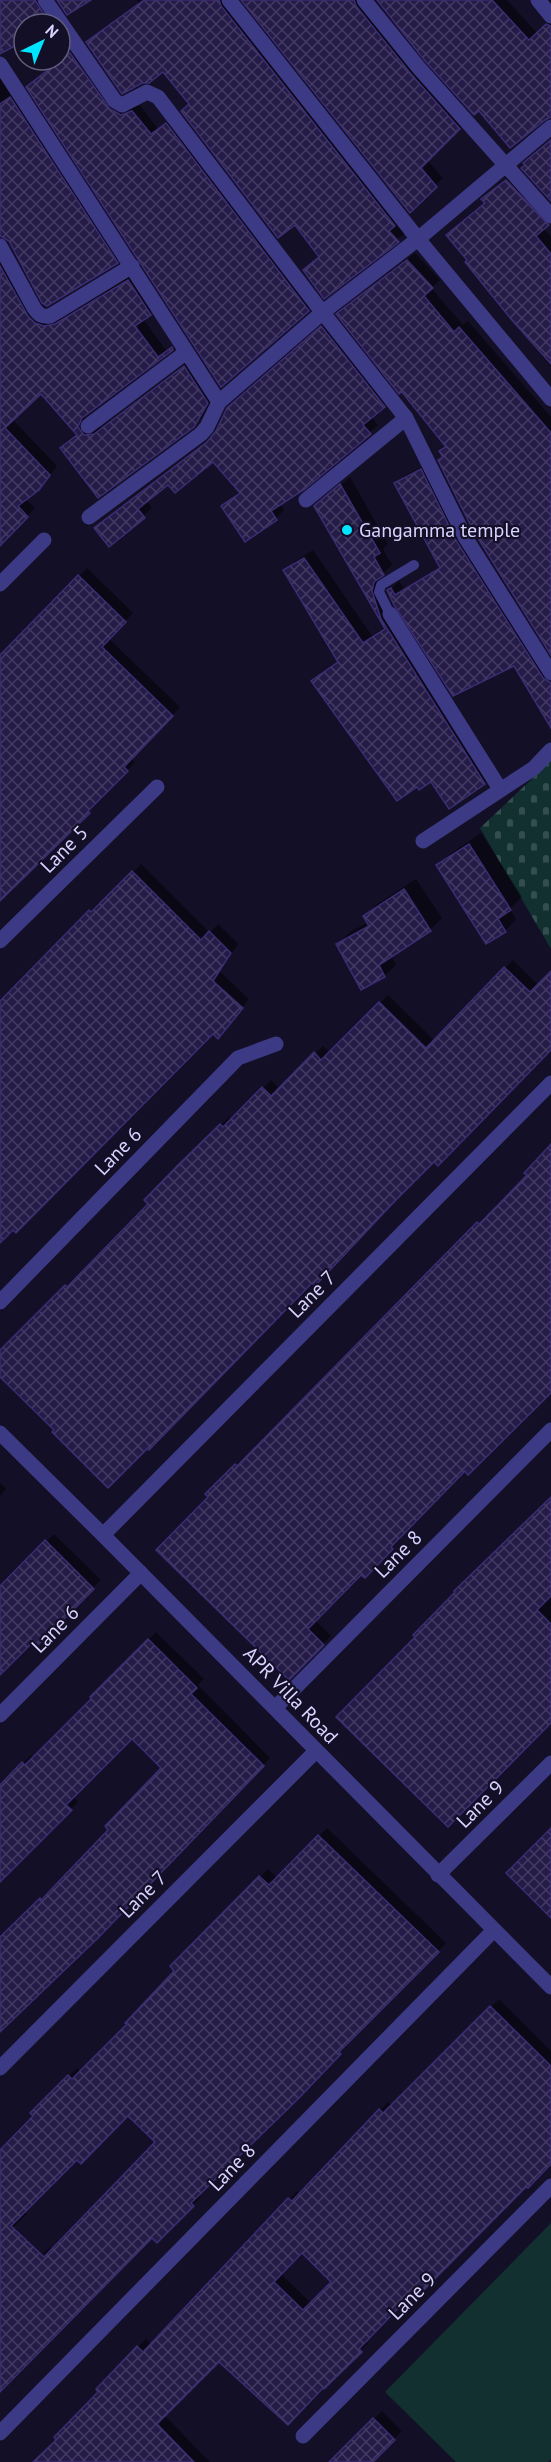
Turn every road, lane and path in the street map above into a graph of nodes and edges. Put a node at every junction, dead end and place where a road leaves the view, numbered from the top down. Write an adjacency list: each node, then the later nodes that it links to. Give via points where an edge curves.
1 (45, 0): 13 (street, via 115,101 122,105 147,92 158,97)
2 (229, 0): 10 (street)
3 (363, 0): 8 (street)
4 (538, 0): 5 (street)
5 (551, 16)
6 (0, 64): 12 (street)
7 (551, 127): 8 (street)
8 (506, 164): 9 (street); 10 (street)
9 (551, 216)
10 (418, 239): 13 (street); 15 (street)
11 (0, 246): 12 (street, via 34,308 43,317)
12 (132, 266): 14 (street)
13 (323, 312): 16 (street); 17 (street)
14 (185, 353): 16 (street); 18 (street)
15 (551, 399)
16 (219, 402): 20 (street, via 201,434)
17 (406, 418): 19 (street); 25 (street, via 465,537)
18 (88, 426)
19 (306, 500)
20 (89, 517)
21 (44, 540): 23 (street)
22 (414, 565): 24 (lane, via 381,585 379,592)
23 (0, 584)
24 (390, 614): 28 (street)
25 (551, 673)
26 (551, 750): 28 (street, via 534,768)
27 (157, 787): 30 (street, Lane 5)
28 (500, 789): 29 (street)
29 (423, 841)
30 (0, 942)
31 (276, 1044): 33 (street, Lane 6, via 238,1058)
32 (551, 1083): 36 (street, Lane 7)
33 (0, 1302)
34 (551, 1430): 38 (street, Lane 8)
35 (0, 1433): 36 (street, APR Villa Road)
36 (103, 1535): 37 (street, APR Villa Road)
37 (141, 1573): 38 (street, APR Villa Road); 39 (street, Lane 6)
38 (275, 1708): 40 (street, APR Villa Road)
39 (0, 1714)
40 (316, 1751): 42 (street, APR Villa Road); 45 (street, Lane 7)
41 (551, 1763): 42 (street, Lane 9)
42 (438, 1875): 43 (street, APR Villa Road)
43 (494, 1930): 44 (street, APR Villa Road); 47 (street, Lane 8)
44 (551, 1987)
45 (0, 2068)
46 (551, 2186): 48 (street, Lane 9)
47 (0, 2433)
48 (303, 2436)

